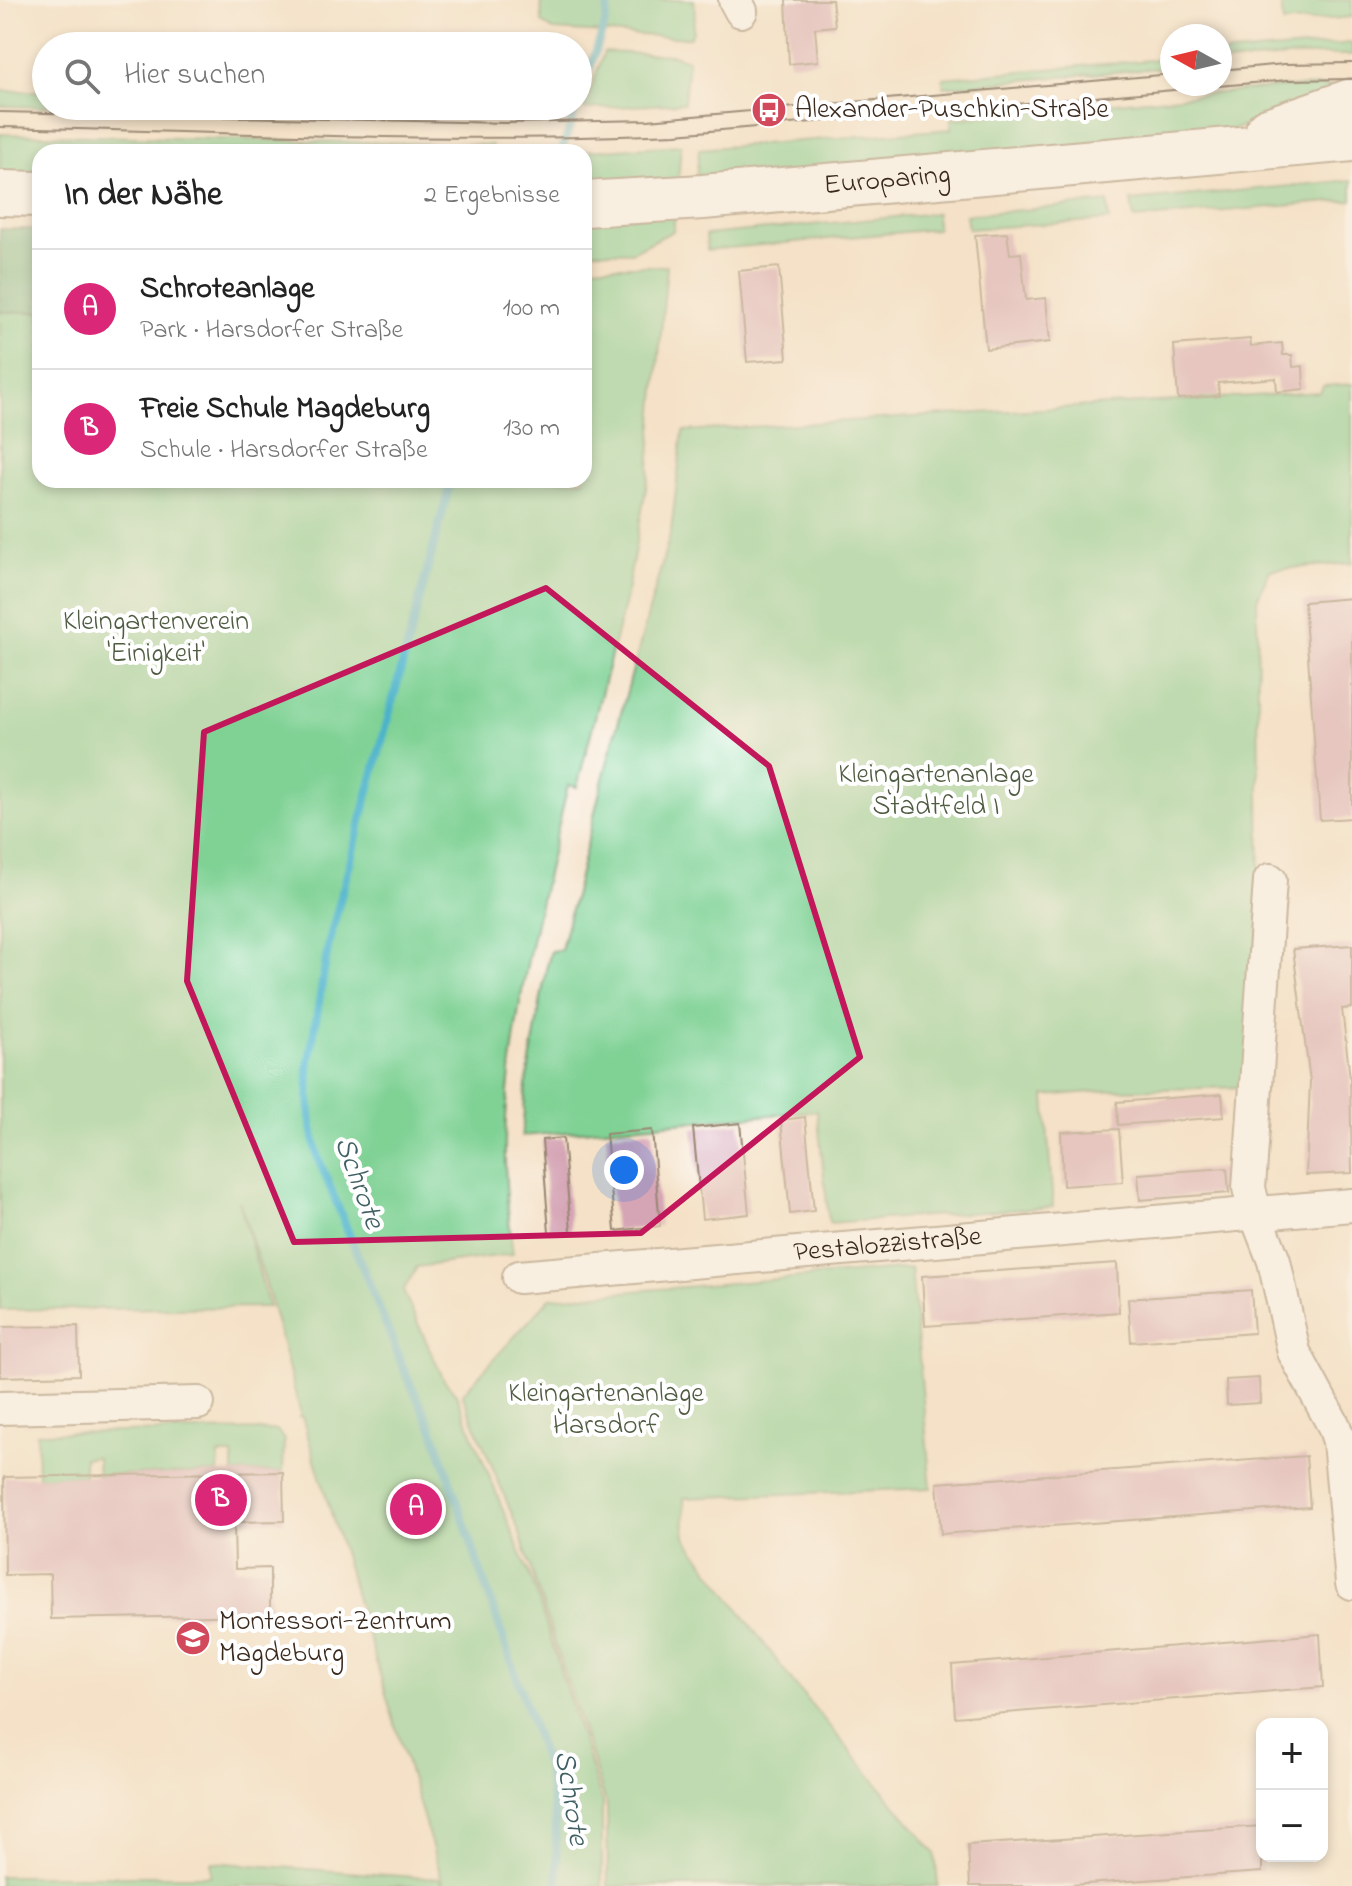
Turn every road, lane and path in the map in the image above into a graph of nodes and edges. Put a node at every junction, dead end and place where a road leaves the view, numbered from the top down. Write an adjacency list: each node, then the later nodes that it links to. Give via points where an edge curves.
1 (1352, 101): 3 (main road, Europaring)
2 (1352, 139): 3 (main road, Europaring)
3 (1189, 153): 6 (main road, Europaring)
4 (0, 193): 5 (main road)
5 (32, 194)
6 (592, 204)
7 (1270, 880): 9 (street, via 1249,1179)
8 (1352, 1205): 9 (street, Pestalozzistraße)
9 (1255, 1212): 10 (street, Pestalozzistraße); 13 (street, via 1274,1261 1294,1352 1339,1441)
10 (519, 1277)
11 (198, 1403): 12 (street)
12 (0, 1408)
13 (1352, 1583)

